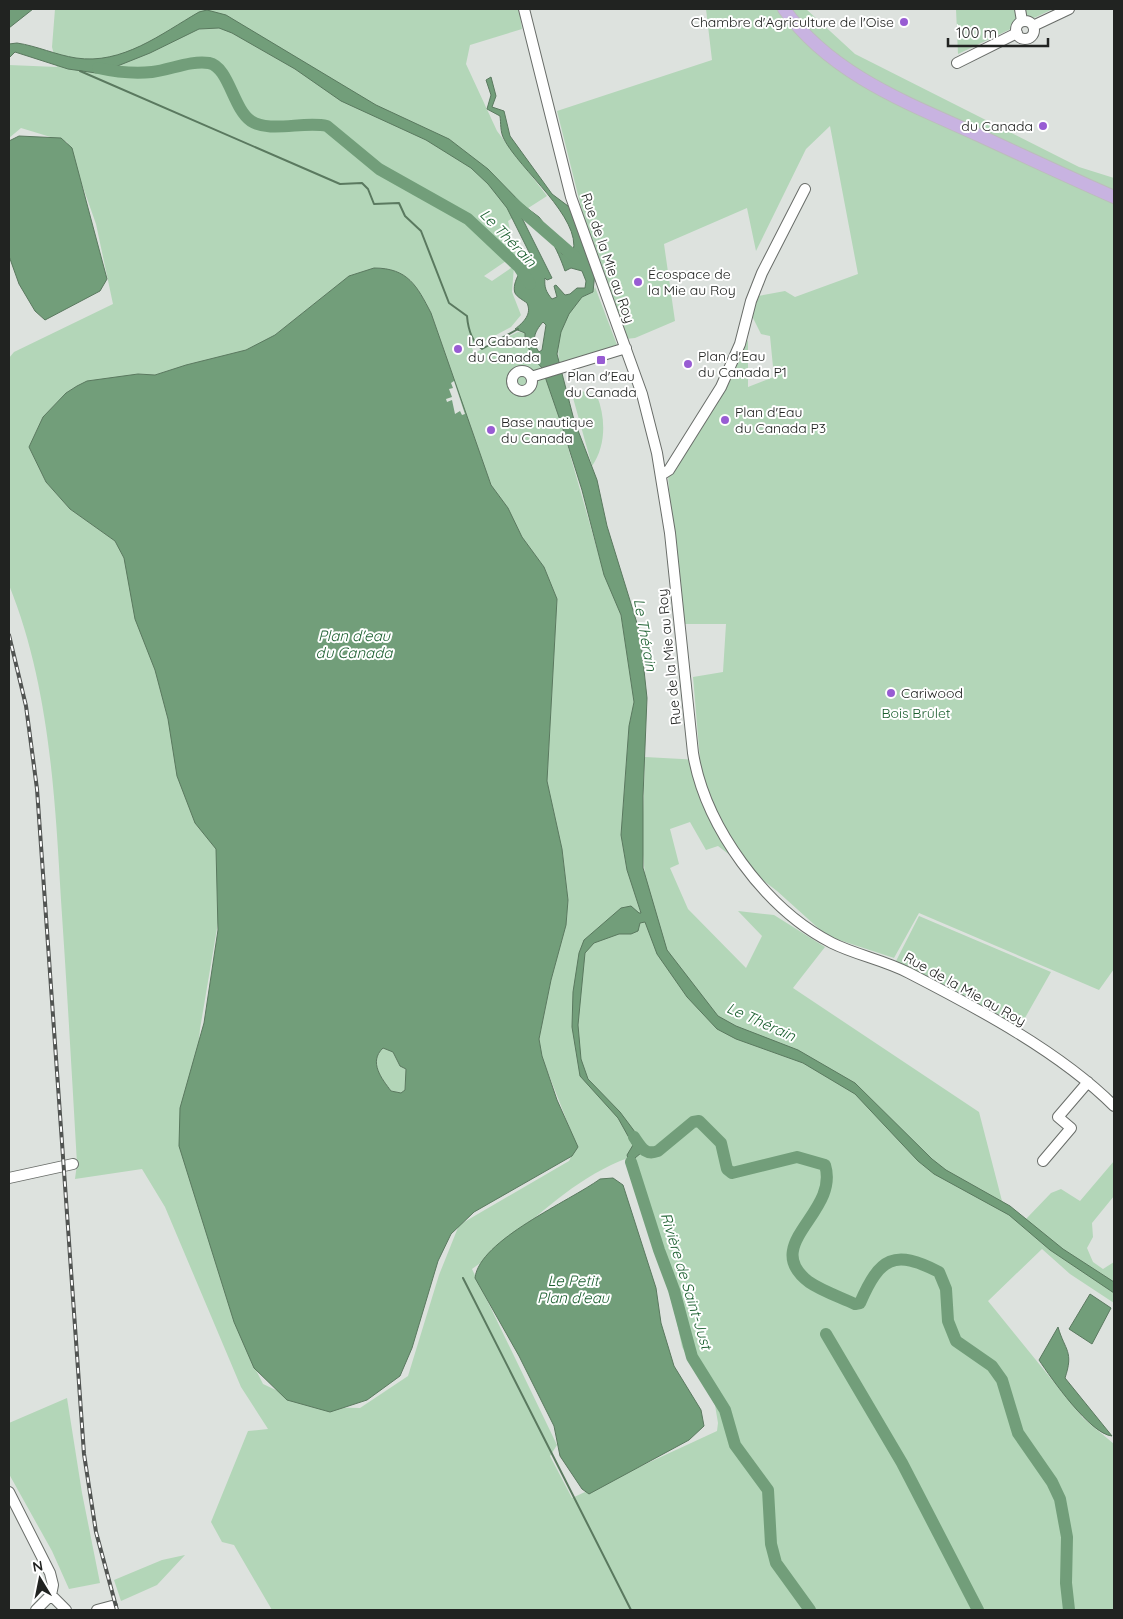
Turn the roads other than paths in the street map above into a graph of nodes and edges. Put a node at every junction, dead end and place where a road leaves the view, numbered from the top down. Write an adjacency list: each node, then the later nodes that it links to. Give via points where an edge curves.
1 (524, 9): 13 (street, Rue de la Mie au Roy, via 569,190)
2 (784, 9): 12 (main road, via 816,46 861,80)
3 (792, 9): 11 (main road, via 825,46 874,80)
4 (1020, 9): 6 (street)
5 (1069, 9): 7 (street)
6 (1022, 22): 7 (street, via 1028,21); 8 (street, via 1017,26)
7 (1033, 26): 8 (street, via 1033,33 1028,38)
8 (1017, 33): 9 (street)
9 (957, 62)
10 (805, 189): 15 (street, via 762,273 740,344 721,387)
11 (1114, 189)
12 (1114, 196)
13 (626, 348): 14 (street); 16 (street, Rue de la Mie au Roy, via 642,394)
14 (536, 375)
15 (676, 456): 16 (street); 17 (street, via 669,470)
16 (659, 462): 17 (street, Rue de la Mie au Roy)
17 (662, 475): 18 (street, Rue de la Mie au Roy, via 694,760 711,811 734,852 782,906 819,935 842,948 892,965 934,986 1028,1041)
18 (1088, 1082): 19 (street, Rue de la Mie au Roy); 20 (street, via 1058,1117 1071,1128)
19 (1114, 1106)
20 (1043, 1161)
21 (73, 1164): 22 (street)
22 (9, 1178)
23 (9, 1492): 24 (street, via 50,1573)
24 (51, 1595): 26 (street); 27 (street)
25 (112, 1606): 28 (street)
26 (36, 1610)
27 (66, 1610)
28 (97, 1610)

